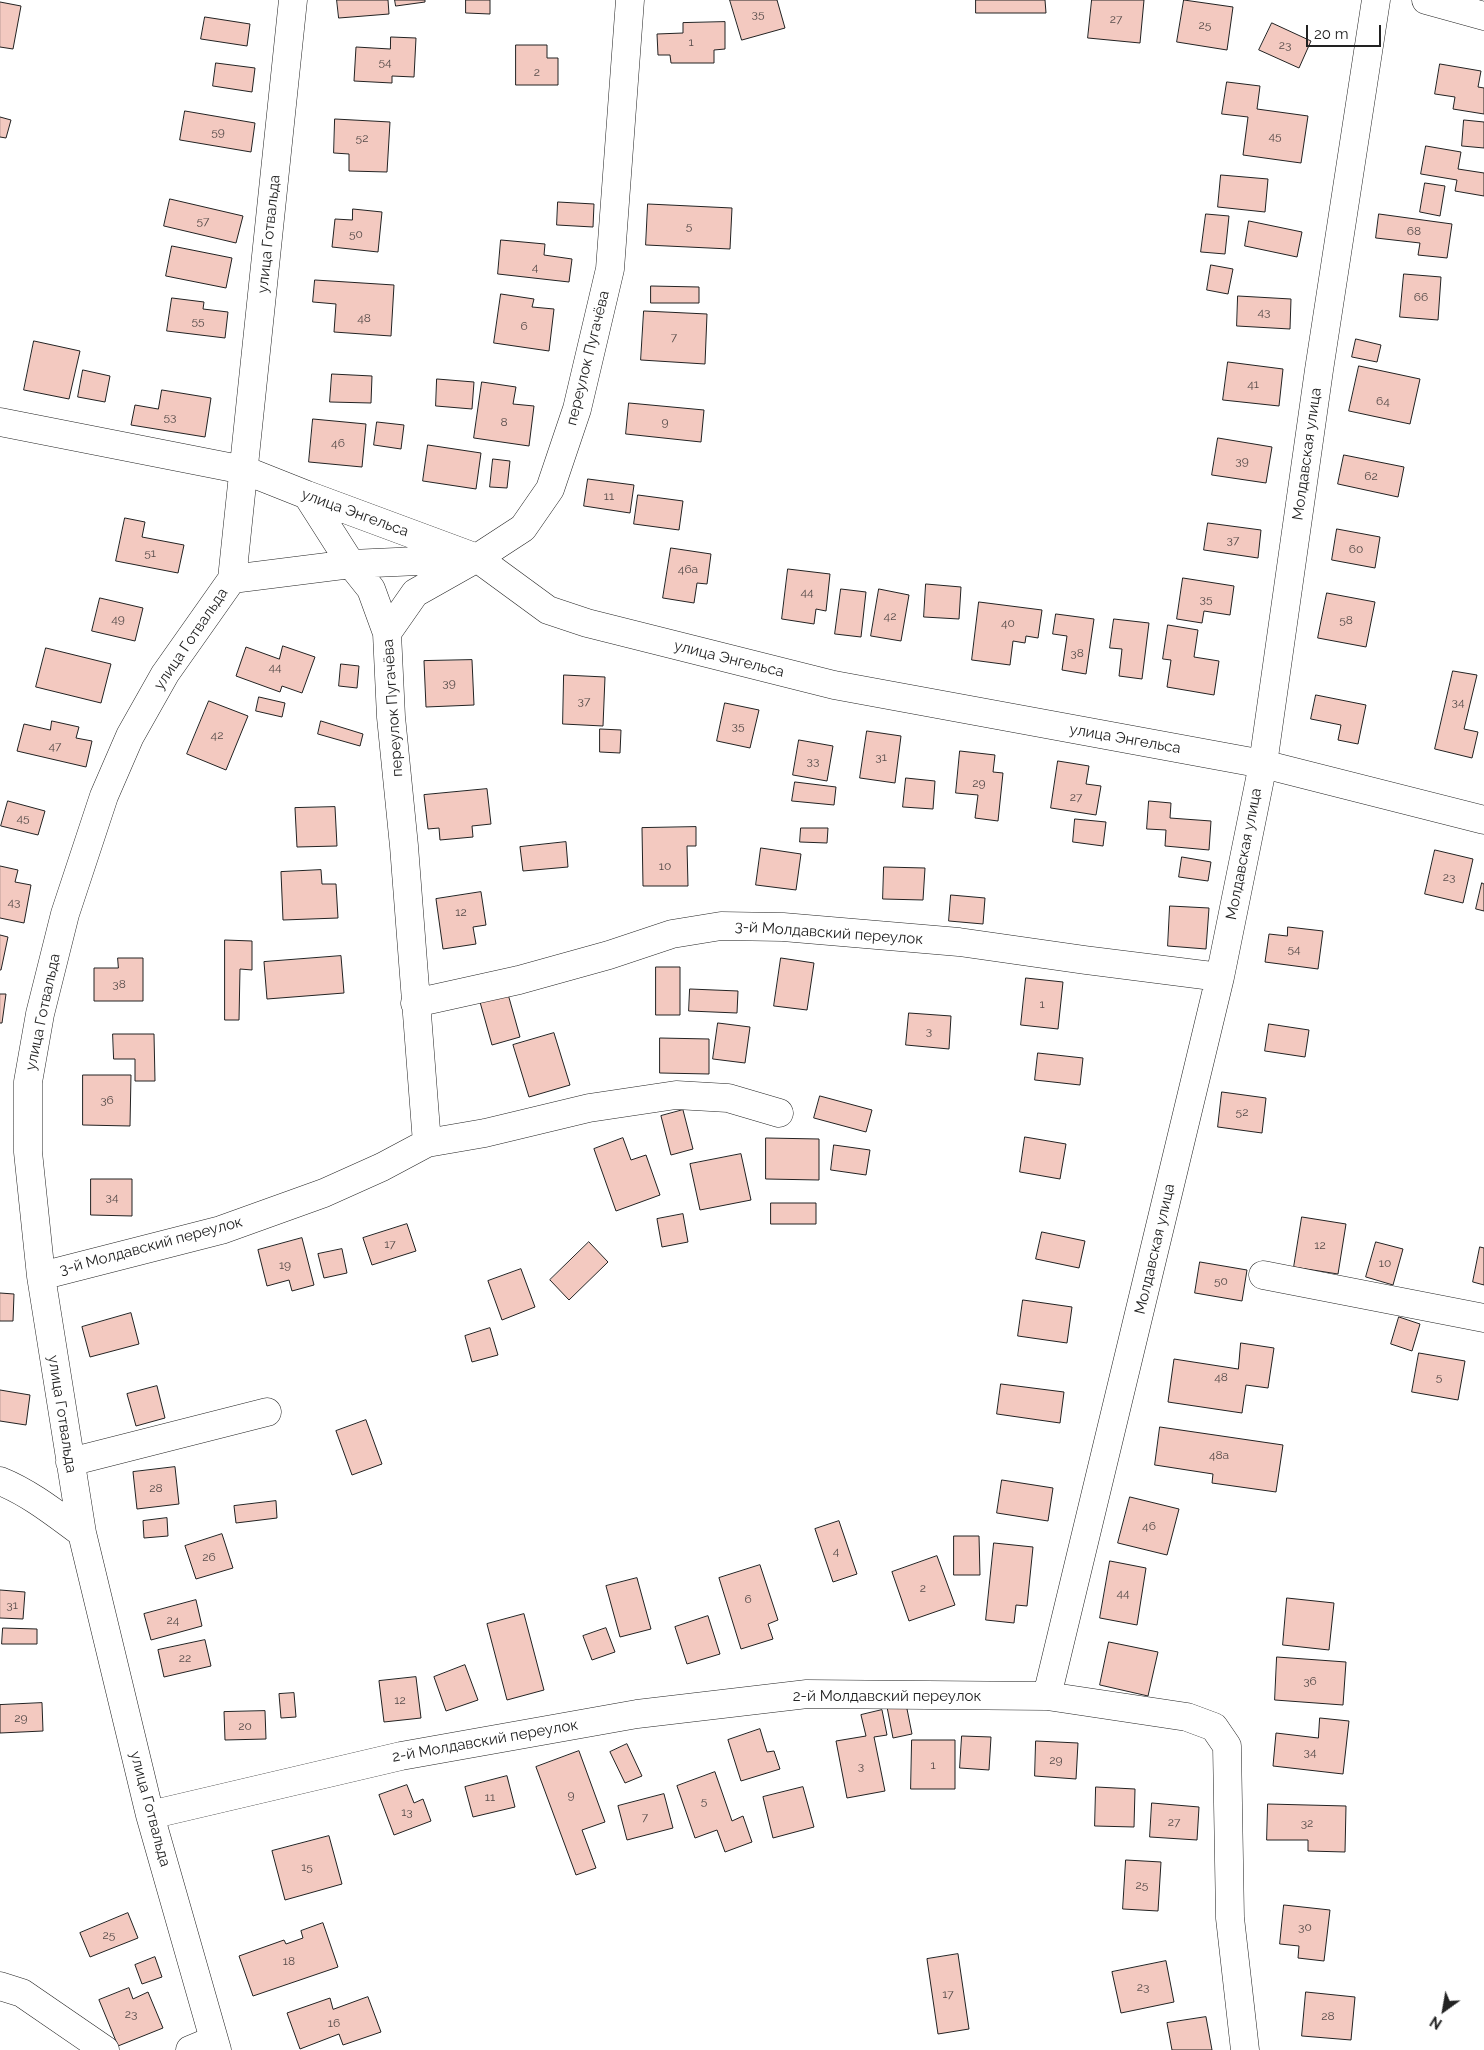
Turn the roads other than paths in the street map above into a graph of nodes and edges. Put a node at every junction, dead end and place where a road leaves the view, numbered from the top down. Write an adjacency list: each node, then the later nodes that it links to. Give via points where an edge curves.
1 (293, 0): 7 (street, улица Готвальда)
2 (630, 0): 9 (street, переулок Пугачёва, via 610,269 577,409 550,489 523,528)
3 (1376, 0): 13 (street, Молдавская улица)
4 (1426, 0): 5 (street)
5 (1484, 16)
6 (0, 422): 7 (street, улица Энгельса)
7 (244, 470): 8 (street, улица Энгельса); 11 (street, улица Готвальда)
8 (307, 495): 9 (street, улица Энгельса); 10 (street)
9 (477, 558): 10 (street); 12 (street, переулок Пугачёва, via 415,593); 13 (street, улица Энгельса, via 548,610 587,623 834,685)
10 (351, 564): 11 (street); 12 (street, via 371,589)
11 (232, 579): 20 (street, улица Готвальда, via 165,674 130,736 104,796 64,914 40,1014 28,1082 28,1152)
12 (387, 633): 16 (street, переулок Пугачёва)
13 (1262, 764): 14 (street, улица Энгельса); 15 (street, Молдавская улица)
14 (1484, 820)
15 (1220, 977): 16 (street, 3-й Молдавский переулок, via 959,942 783,927 721,926 672,934 519,980); 26 (street, Молдавская улица)
16 (415, 1003): 18 (street, переулок Пугачёва)
17 (779, 1113): 18 (street, 3-й Молдавский переулок, via 728,1098 676,1095 589,1108 485,1134)
18 (427, 1143): 20 (street, 3-й Молдавский переулок, via 324,1193 221,1230)
19 (1263, 1275): 21 (street)
20 (41, 1276): 23 (street, улица Готвальда)
21 (1484, 1318)
22 (267, 1412): 23 (street)
23 (70, 1462): 25 (street, улица Готвальда)
24 (0, 1481): 25 (street, via 39,1502)
25 (82, 1533): 27 (street, улица Готвальда)
26 (1047, 1696): 27 (street, 2-й Молдавский переулок, via 807,1694 637,1714 401,1756); 31 (street, 2-й Молдавский переулок, via 1187,1717 1214,1727 1227,1746 1230,1918)
27 (150, 1815): 29 (street, улица Готвальда)
28 (0, 1986): 30 (street, via 22,1994)
29 (207, 2047)
30 (105, 2050)
31 (1246, 2050)

